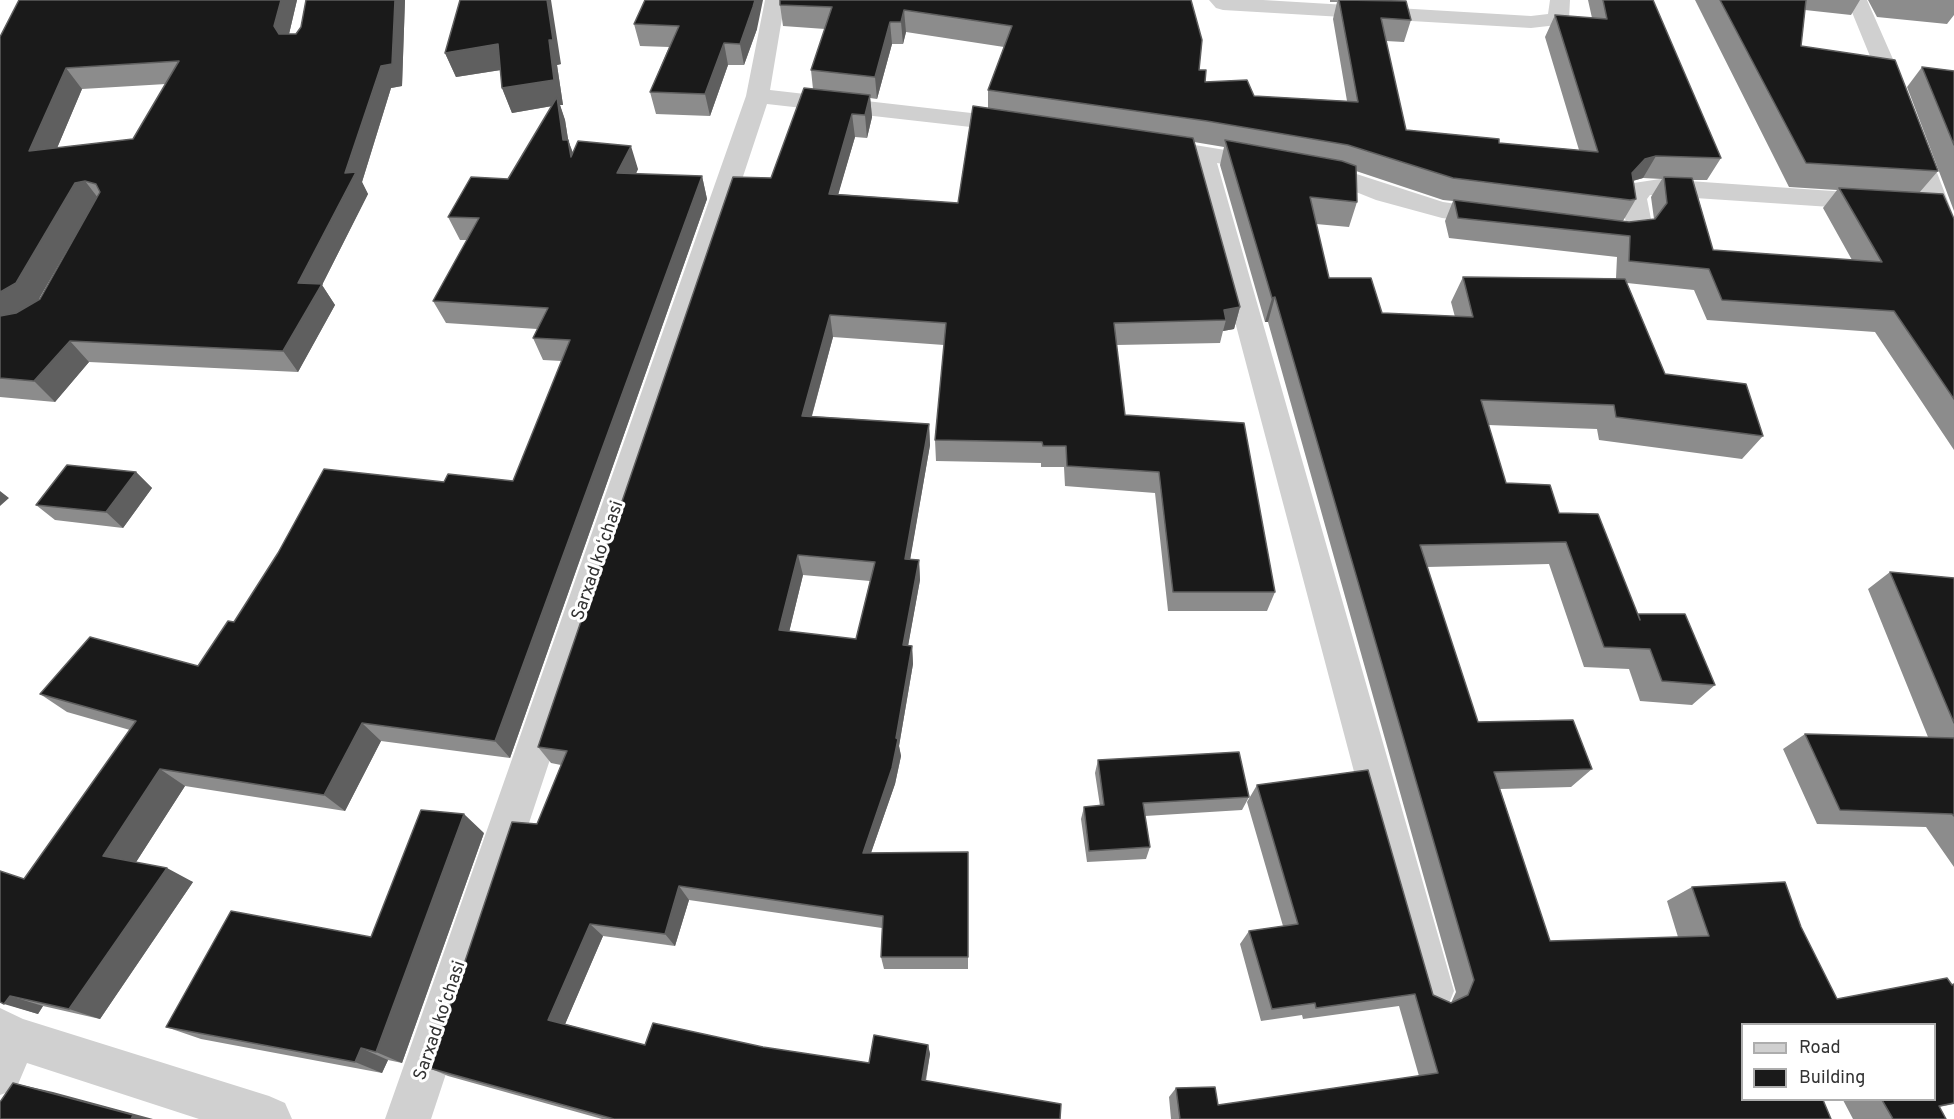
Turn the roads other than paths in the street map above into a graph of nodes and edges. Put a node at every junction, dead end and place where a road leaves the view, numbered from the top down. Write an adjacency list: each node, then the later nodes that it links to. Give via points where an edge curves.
1 (775, 0): 5 (street, Sarxad koʻchasi)
2 (1219, 0): 3 (street, via 1223,4 1531,22 1558,19)
3 (1560, 0)
4 (1857, 0): 9 (street, via 1885,66)
5 (758, 96): 6 (street); 16 (street, Sarxad koʻchasi)
6 (1041, 129)
7 (1133, 142): 8 (street)
8 (1202, 152): 10 (street, via 1341,177 1385,195 1442,210); 13 (street)
9 (1916, 205): 11 (street, via 1660,186 1643,188 1634,196 1639,224 1633,231); 12 (street)
10 (1512, 219)
11 (1582, 228)
12 (1954, 251)
13 (1433, 991)
14 (5, 1047): 15 (street)
15 (269, 1119)
16 (408, 1119)

